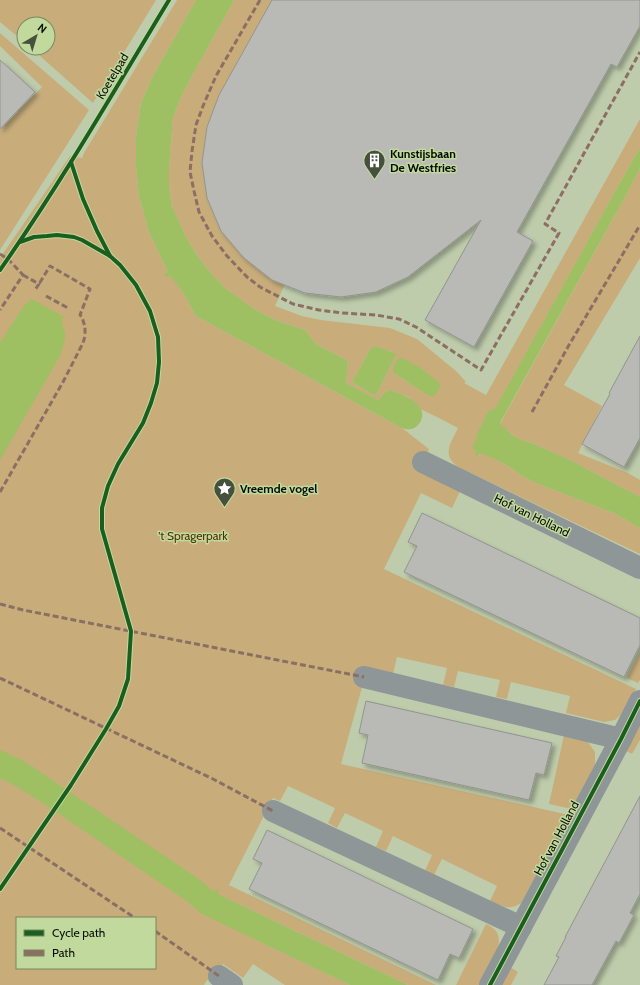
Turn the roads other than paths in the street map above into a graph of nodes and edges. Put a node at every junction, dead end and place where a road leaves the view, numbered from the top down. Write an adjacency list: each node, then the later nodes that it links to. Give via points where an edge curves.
1 (423, 462): 2 (street, Hof van Holland)
2 (640, 568)
3 (364, 677): 5 (street)
4 (640, 701): 5 (street, Hof van Holland)
5 (621, 739): 7 (street, Hof van Holland)
6 (273, 811): 7 (street)
7 (521, 927): 8 (street, Hof van Holland)
8 (490, 985)

